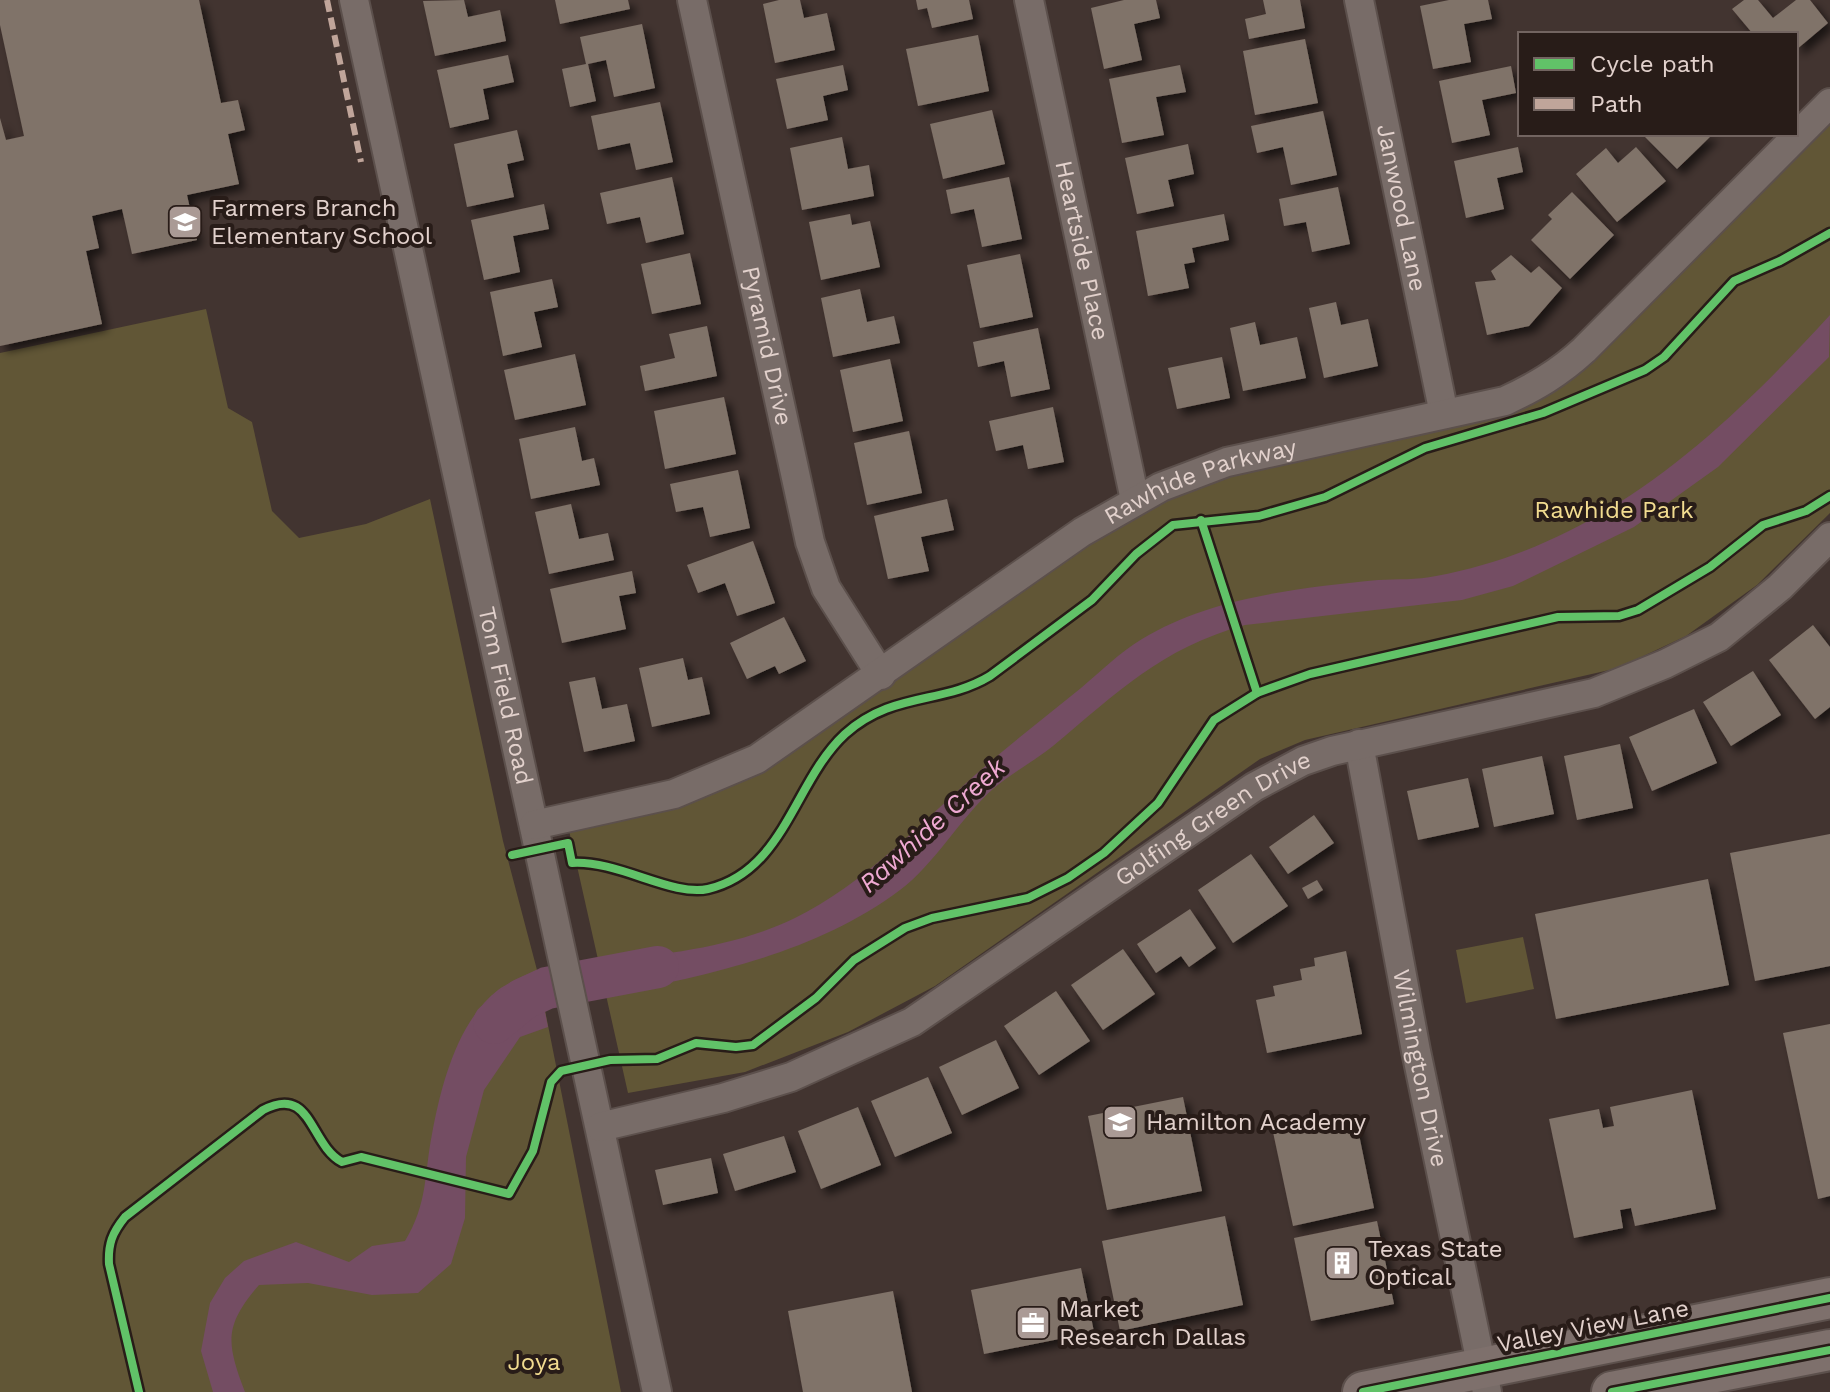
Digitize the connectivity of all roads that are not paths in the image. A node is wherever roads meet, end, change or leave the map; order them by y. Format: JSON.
{"nodes":[{"id":1,"x":354,"y":0,"type":"edge"},
{"id":2,"x":692,"y":0,"type":"edge"},
{"id":3,"x":1029,"y":0,"type":"edge"},
{"id":4,"x":1359,"y":0,"type":"edge"},
{"id":5,"x":1830,"y":103,"type":"edge"},
{"id":6,"x":1798,"y":135,"type":"edge"},
{"id":7,"x":1797,"y":136,"type":"edge"},
{"id":8,"x":1444,"y":414,"type":"junction"},
{"id":9,"x":1135,"y":500,"type":"junction"},
{"id":10,"x":1830,"y":537,"type":"edge"},
{"id":11,"x":881,"y":675,"type":"junction"},
{"id":12,"x":1359,"y":744,"type":"junction"},
{"id":13,"x":534,"y":825,"type":"junction"},
{"id":14,"x":600,"y":1127,"type":"junction"},
{"id":15,"x":1830,"y":1298,"type":"edge"},
{"id":16,"x":1830,"y":1350,"type":"edge"},
{"id":17,"x":1484,"y":1380,"type":"edge"},
{"id":18,"x":657,"y":1392,"type":"edge"},
{"id":19,"x":1363,"y":1392,"type":"edge"},
{"id":20,"x":1612,"y":1392,"type":"edge"}],
"edges":[{"from":1,"to":13,"type":"street","name":"Tom Field Road"},
{"from":2,"to":11,"type":"street","name":"Pyramid Drive"},
{"from":3,"to":9,"type":"street","name":"Heartside Place"},
{"from":4,"to":8,"type":"street","name":"Janwood Lane"},
{"from":5,"to":6,"type":"street","name":"Rawhide Parkway"},
{"from":7,"to":8,"type":"street","name":"Rawhide Parkway"},
{"from":8,"to":9,"type":"street","name":"Rawhide Parkway"},
{"from":9,"to":11,"type":"street","name":"Rawhide Parkway"},
{"from":10,"to":12,"type":"street","name":"Golfing Green Drive"},
{"from":11,"to":13,"type":"street","name":"Rawhide Parkway"},
{"from":12,"to":14,"type":"street","name":"Golfing Green Drive"},
{"from":12,"to":17,"type":"street","name":"Wilmington Drive"},
{"from":13,"to":14,"type":"street","name":"Tom Field Road"},
{"from":14,"to":18,"type":"street","name":"Tom Field Road"},
{"from":15,"to":17,"type":"main road","name":"Valley View Lane"},
{"from":16,"to":20,"type":"main road"},
{"from":17,"to":19,"type":"main road","name":"Valley View Lane"}]}
